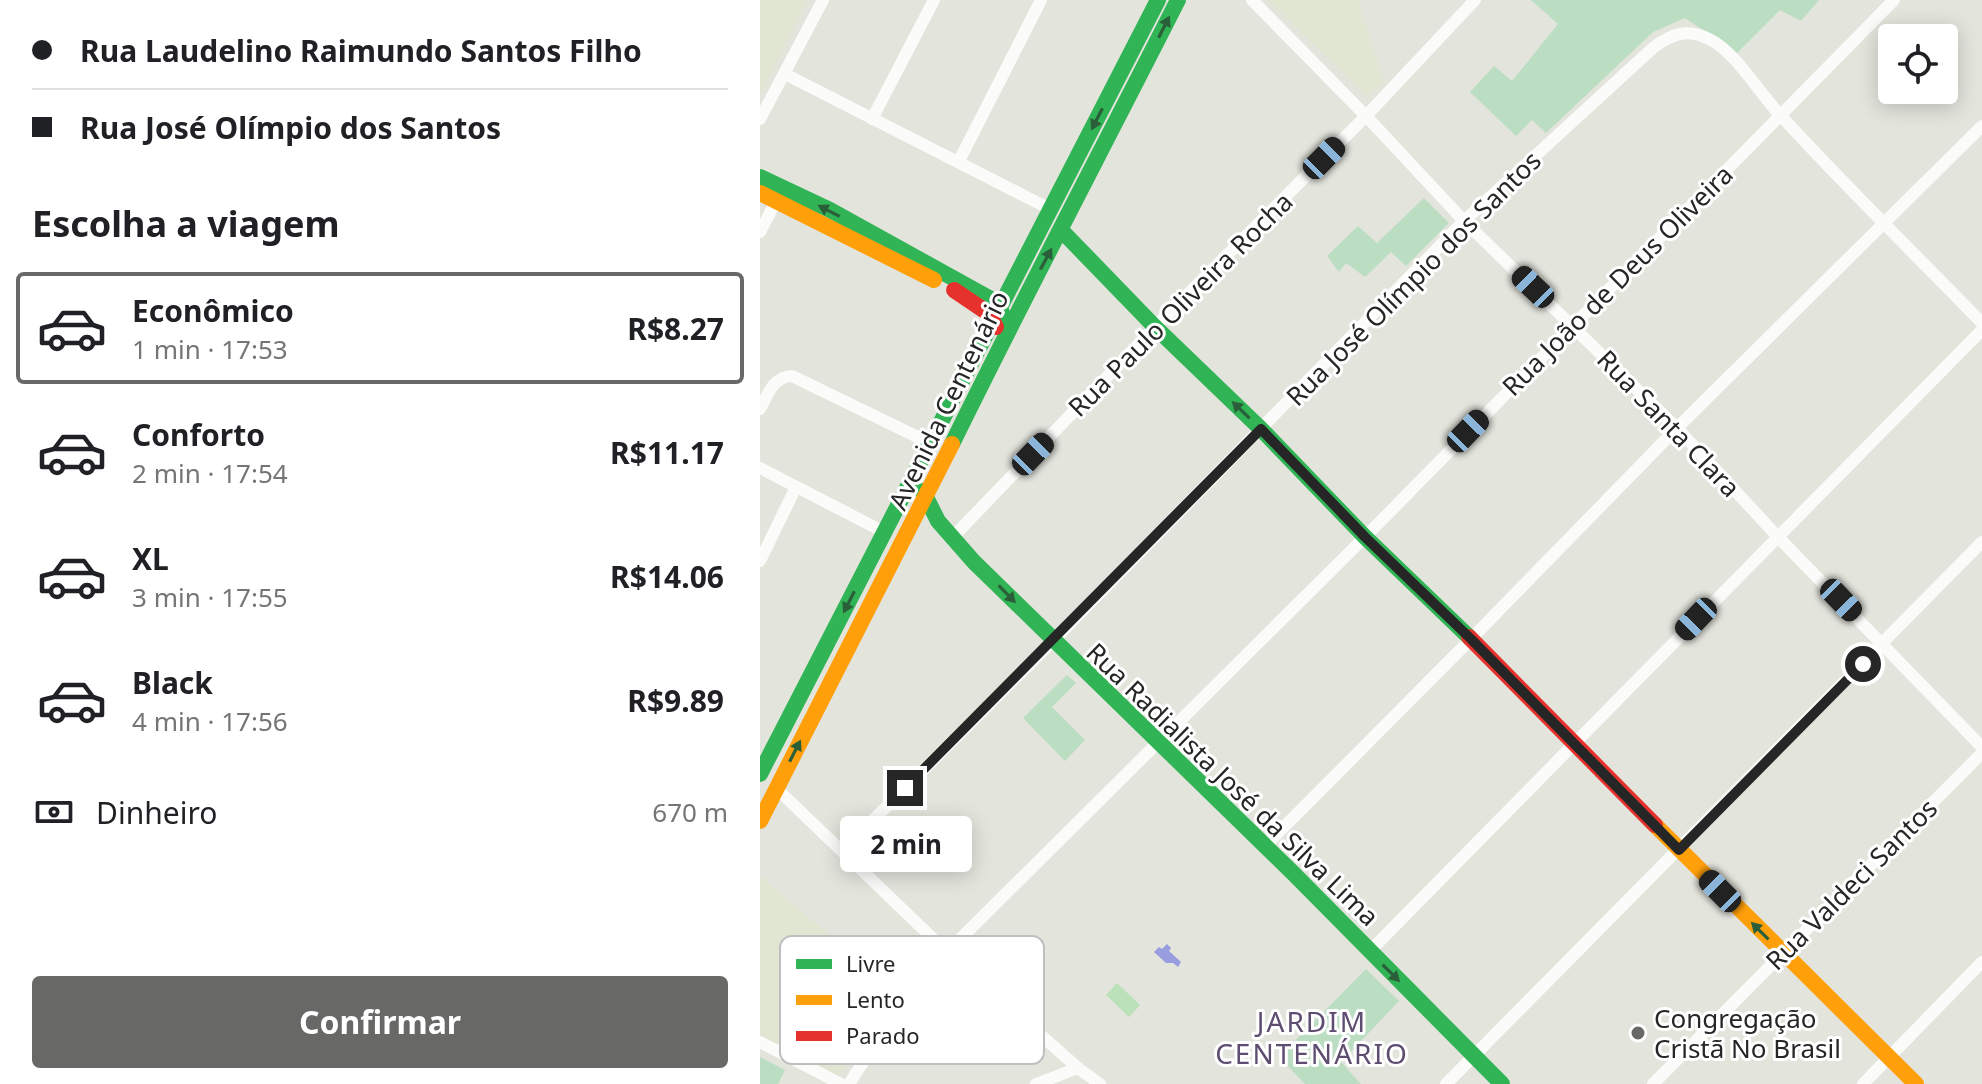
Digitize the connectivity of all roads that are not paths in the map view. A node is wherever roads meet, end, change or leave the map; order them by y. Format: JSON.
{"nodes":[{"id":1,"x":823,"y":0,"type":"edge"},
{"id":2,"x":934,"y":0,"type":"edge"},
{"id":3,"x":1041,"y":0,"type":"edge"},
{"id":4,"x":1158,"y":0,"type":"edge"},
{"id":5,"x":1178,"y":0,"type":"edge"},
{"id":6,"x":1252,"y":0,"type":"edge"},
{"id":7,"x":1475,"y":0,"type":"edge"},
{"id":8,"x":1894,"y":0,"type":"edge"},
{"id":9,"x":785,"y":74,"type":"junction"},
{"id":10,"x":1780,"y":115,"type":"junction"},
{"id":11,"x":1366,"y":116,"type":"junction"},
{"id":12,"x":760,"y":119,"type":"edge"},
{"id":13,"x":872,"y":119,"type":"junction"},
{"id":14,"x":1982,"y":126,"type":"edge"},
{"id":15,"x":959,"y":161,"type":"junction"},
{"id":16,"x":760,"y":177,"type":"edge"},
{"id":17,"x":760,"y":193,"type":"edge"},
{"id":18,"x":776,"y":201,"type":"junction"},
{"id":19,"x":1050,"y":209,"type":"junction"},
{"id":20,"x":1464,"y":221,"type":"junction"},
{"id":21,"x":1884,"y":222,"type":"junction"},
{"id":22,"x":1061,"y":230,"type":"junction"},
{"id":23,"x":760,"y":232,"type":"edge"},
{"id":24,"x":1982,"y":323,"type":"edge"},
{"id":25,"x":1001,"y":325,"type":"junction"},
{"id":26,"x":1572,"y":325,"type":"junction"},
{"id":27,"x":1155,"y":327,"type":"junction"},
{"id":28,"x":1982,"y":330,"type":"edge"},
{"id":29,"x":760,"y":409,"type":"edge"},
{"id":30,"x":1677,"y":428,"type":"junction"},
{"id":31,"x":1261,"y":429,"type":"junction"},
{"id":32,"x":930,"y":443,"type":"junction"},
{"id":33,"x":760,"y":468,"type":"edge"},
{"id":34,"x":917,"y":471,"type":"junction"},
{"id":35,"x":796,"y":487,"type":"junction"},
{"id":36,"x":925,"y":499,"type":"junction"},
{"id":37,"x":884,"y":532,"type":"junction"},
{"id":38,"x":1777,"y":536,"type":"junction"},
{"id":39,"x":1365,"y":537,"type":"junction"},
{"id":40,"x":952,"y":538,"type":"junction"},
{"id":41,"x":1982,"y":542,"type":"edge"},
{"id":42,"x":760,"y":561,"type":"edge"},
{"id":43,"x":1471,"y":639,"type":"junction"},
{"id":44,"x":1053,"y":641,"type":"junction"},
{"id":45,"x":1883,"y":643,"type":"junction"},
{"id":46,"x":1158,"y":743,"type":"junction"},
{"id":47,"x":1574,"y":744,"type":"junction"},
{"id":48,"x":1982,"y":750,"type":"edge"},
{"id":49,"x":760,"y":774,"type":"edge"},
{"id":50,"x":776,"y":788,"type":"junction"},
{"id":51,"x":760,"y":821,"type":"edge"},
{"id":52,"x":1265,"y":846,"type":"junction"},
{"id":53,"x":1679,"y":850,"type":"junction"},
{"id":54,"x":842,"y":851,"type":"junction"},
{"id":55,"x":930,"y":936,"type":"edge"},
{"id":56,"x":963,"y":936,"type":"edge"},
{"id":57,"x":1369,"y":952,"type":"junction"},
{"id":58,"x":1783,"y":953,"type":"junction"},
{"id":59,"x":1982,"y":962,"type":"edge"},
{"id":60,"x":1044,"y":1038,"type":"edge"},
{"id":61,"x":760,"y":1042,"type":"edge"},
{"id":62,"x":780,"y":1052,"type":"edge"},
{"id":63,"x":1474,"y":1056,"type":"junction"},
{"id":64,"x":1889,"y":1059,"type":"junction"},
{"id":65,"x":802,"y":1064,"type":"edge"},
{"id":66,"x":862,"y":1064,"type":"edge"},
{"id":67,"x":1078,"y":1068,"type":"junction"},
{"id":68,"x":841,"y":1084,"type":"edge"},
{"id":69,"x":849,"y":1084,"type":"edge"},
{"id":70,"x":1036,"y":1084,"type":"edge"},
{"id":71,"x":1100,"y":1084,"type":"edge"},
{"id":72,"x":1446,"y":1084,"type":"edge"},
{"id":73,"x":1502,"y":1084,"type":"edge"},
{"id":74,"x":1653,"y":1084,"type":"edge"},
{"id":75,"x":1863,"y":1084,"type":"edge"},
{"id":76,"x":1916,"y":1084,"type":"edge"}],
"edges":[{"from":1,"to":9,"type":"street"},
{"from":2,"to":13,"type":"street"},
{"from":3,"to":15,"type":"street"},
{"from":4,"to":19,"type":"street","name":"Avenida Centenário","one_way":true},
{"from":22,"to":5,"type":"street","name":"Avenida Centenário","one_way":true},
{"from":6,"to":11,"type":"street","name":"Rua Santa Clara"},
{"from":7,"to":11,"type":"street","name":"Rua Paulo Oliveira Rocha"},
{"from":8,"to":10,"type":"street","name":"Rua João de Deus Oliveira"},
{"from":9,"to":12,"type":"street"},
{"from":9,"to":13,"type":"street"},
{"from":10,"to":20,"type":"street","name":"Rua José Olímpio dos Santos"},
{"from":10,"to":21,"type":"street"},
{"from":10,"to":26,"type":"street","name":"Rua João de Deus Oliveira"},
{"from":11,"to":20,"type":"street","name":"Rua Santa Clara"},
{"from":11,"to":27,"type":"street","name":"Rua Paulo Oliveira Rocha"},
{"from":13,"to":15,"type":"street"},
{"from":14,"to":21,"type":"street"},
{"from":15,"to":19,"type":"street"},
{"from":25,"to":16,"type":"street","one_way":true},
{"from":17,"to":18,"type":"street"},
{"from":18,"to":23,"type":"street"},
{"from":18,"to":25,"type":"street"},
{"from":19,"to":25,"type":"street","name":"Avenida Centenário"},
{"from":20,"to":26,"type":"street","name":"Rua Santa Clara"},
{"from":20,"to":31,"type":"street","name":"Rua José Olímpio dos Santos"},
{"from":21,"to":24,"type":"street"},
{"from":21,"to":30,"type":"street"},
{"from":25,"to":22,"type":"street","name":"Avenida Centenário","one_way":true},
{"from":22,"to":27,"type":"street"},
{"from":25,"to":32,"type":"street","name":"Avenida Centenário"},
{"from":25,"to":36,"type":"street","name":"Avenida Centenário"},
{"from":26,"to":30,"type":"street","name":"Rua Santa Clara"},
{"from":26,"to":39,"type":"street","name":"Rua João de Deus Oliveira"},
{"from":31,"to":27,"type":"street","one_way":true},
{"from":27,"to":40,"type":"street","name":"Rua Paulo Oliveira Rocha"},
{"from":28,"to":38,"type":"street"},
{"from":29,"to":32,"type":"street"},
{"from":30,"to":38,"type":"street","name":"Rua Santa Clara"},
{"from":30,"to":43,"type":"street"},
{"from":31,"to":39,"type":"street"},
{"from":31,"to":44,"type":"street","name":"Rua José Olímpio dos Santos"},
{"from":32,"to":34,"type":"street","name":"Avenida Centenário"},
{"from":33,"to":35,"type":"street"},
{"from":34,"to":36,"type":"street","name":"Rua Radialista José da Silva Lima"},
{"from":34,"to":37,"type":"street","name":"Avenida Centenário"},
{"from":35,"to":37,"type":"street"},
{"from":35,"to":42,"type":"street"},
{"from":36,"to":40,"type":"street","name":"Rua Radialista José da Silva Lima"},
{"from":50,"to":36,"type":"street","name":"Avenida Centenário","one_way":true},
{"from":37,"to":49,"type":"street","name":"Avenida Centenário","one_way":true},
{"from":38,"to":45,"type":"street","name":"Rua Santa Clara"},
{"from":38,"to":47,"type":"street"},
{"from":39,"to":43,"type":"street"},
{"from":39,"to":46,"type":"street","name":"Rua João de Deus Oliveira"},
{"from":40,"to":44,"type":"street","name":"Rua Radialista José da Silva Lima","one_way":true},
{"from":41,"to":45,"type":"street"},
{"from":43,"to":47,"type":"street"},
{"from":43,"to":52,"type":"street"},
{"from":44,"to":46,"type":"street","name":"Rua Radialista José da Silva Lima"},
{"from":44,"to":54,"type":"street","name":"Rua José Olímpio dos Santos"},
{"from":45,"to":48,"type":"street","name":"Rua Santa Clara"},
{"from":45,"to":53,"type":"street"},
{"from":46,"to":52,"type":"street","name":"Rua Radialista José da Silva Lima"},
{"from":46,"to":56,"type":"street","name":"Rua João de Deus Oliveira"},
{"from":47,"to":53,"type":"street"},
{"from":47,"to":57,"type":"street"},
{"from":48,"to":58,"type":"street","name":"Rua Valdeci Santos"},
{"from":50,"to":51,"type":"street","name":"Avenida Centenário"},
{"from":50,"to":54,"type":"street"},
{"from":52,"to":57,"type":"street","name":"Rua Radialista José da Silva Lima"},
{"from":58,"to":53,"type":"street","one_way":true},
{"from":53,"to":63,"type":"street"},
{"from":54,"to":55,"type":"street"},
{"from":57,"to":63,"type":"street","name":"Rua Radialista José da Silva Lima","one_way":true},
{"from":58,"to":64,"type":"street"},
{"from":58,"to":74,"type":"street","name":"Rua Valdeci Santos"},
{"from":59,"to":64,"type":"street"},
{"from":60,"to":67,"type":"street"},
{"from":61,"to":62,"type":"street"},
{"from":63,"to":72,"type":"street"},
{"from":63,"to":73,"type":"street","name":"Rua Radialista José da Silva Lima"},
{"from":64,"to":75,"type":"street"},
{"from":64,"to":76,"type":"street"},
{"from":65,"to":68,"type":"street"},
{"from":66,"to":69,"type":"street","name":"Rua João de Deus Oliveira"},
{"from":67,"to":70,"type":"street"},
{"from":67,"to":71,"type":"street"}]}
